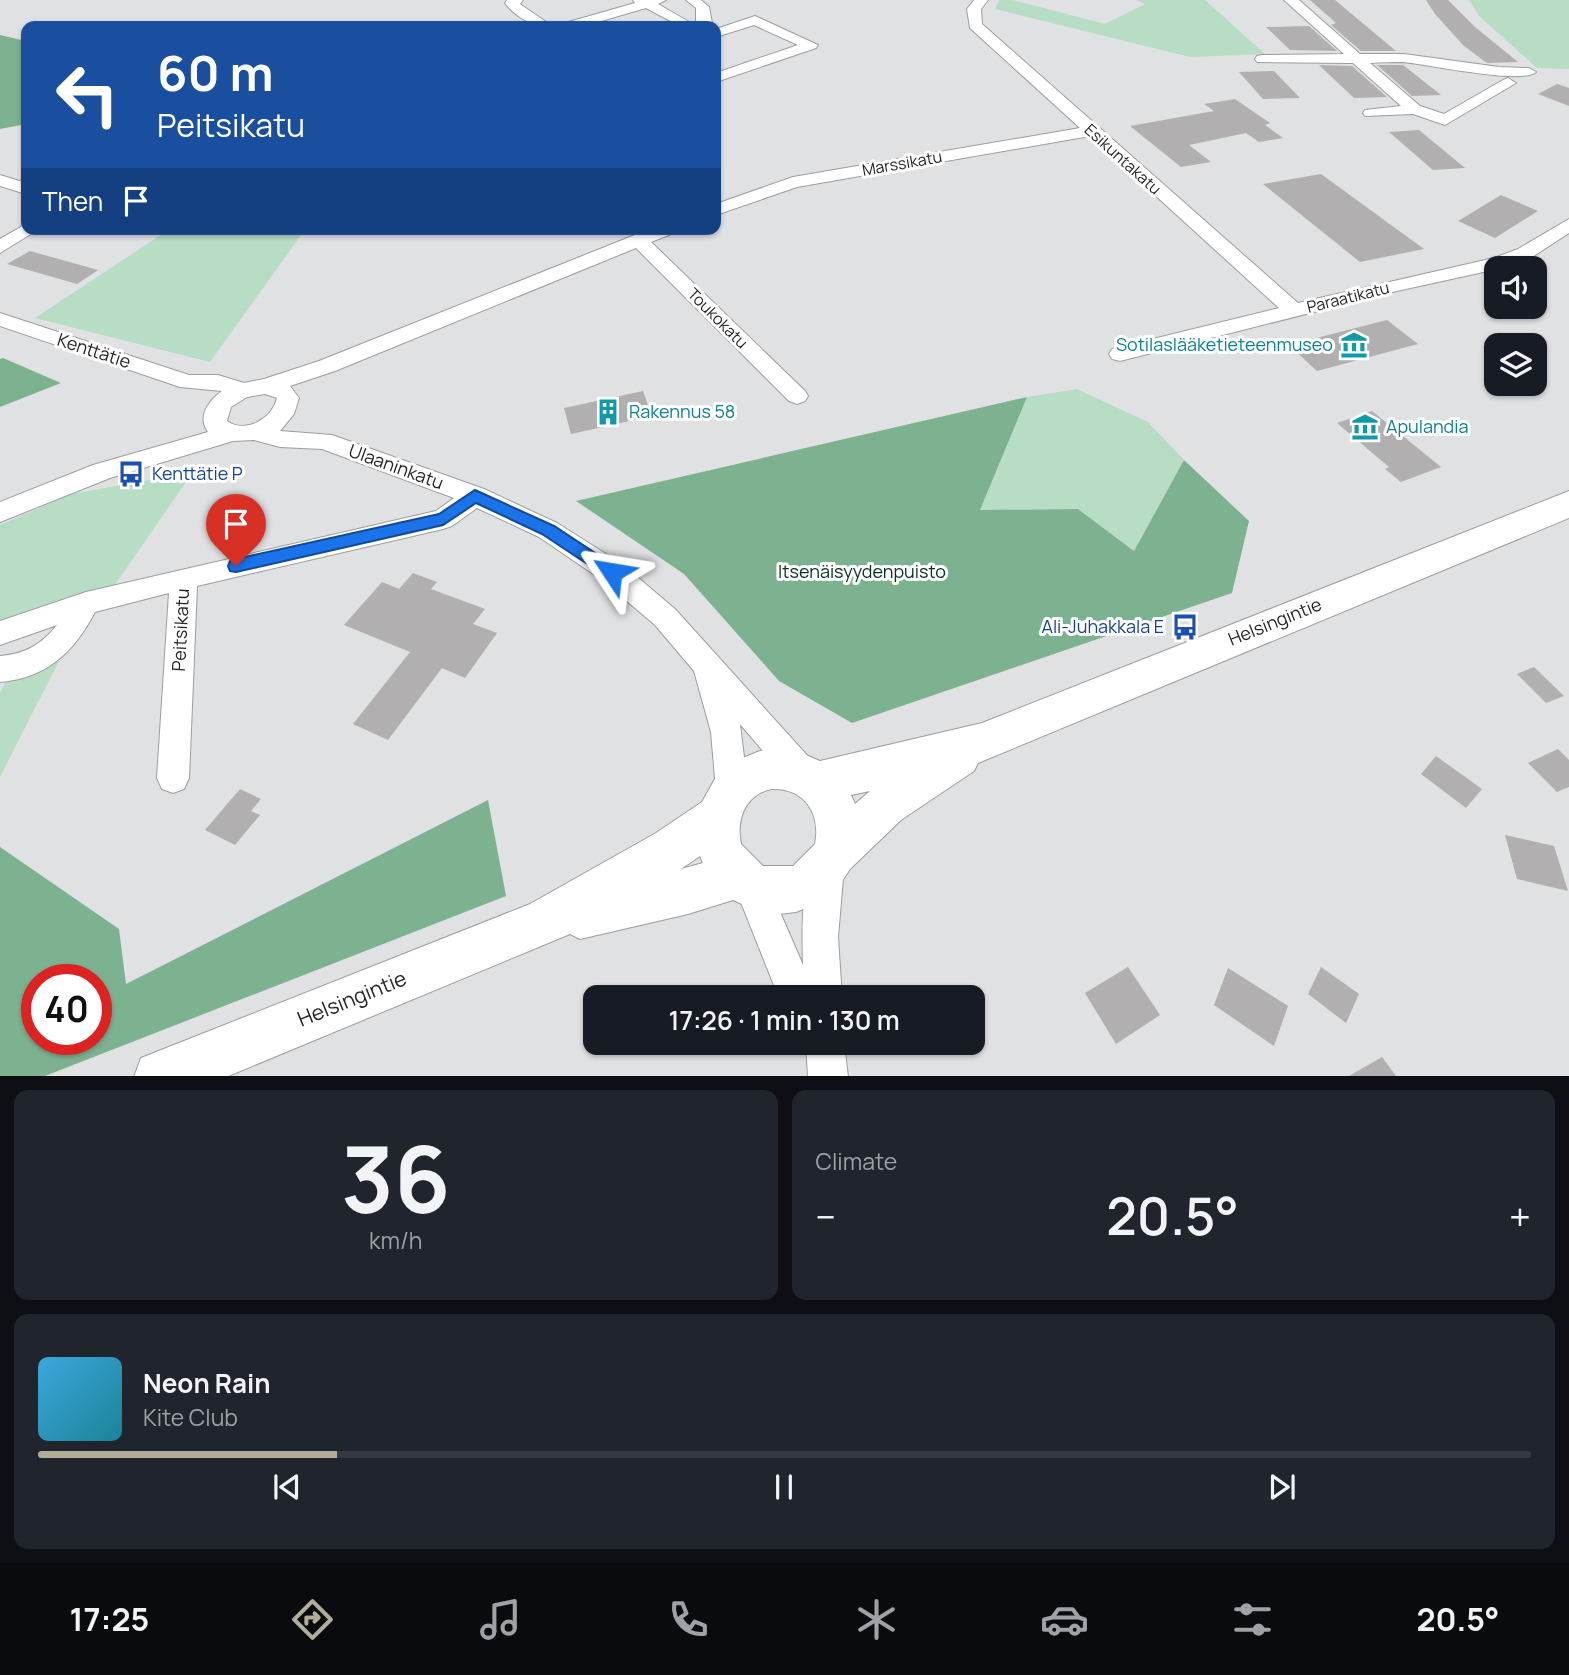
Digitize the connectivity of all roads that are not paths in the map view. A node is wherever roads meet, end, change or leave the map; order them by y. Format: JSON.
{"nodes":[{"id":1,"x":516,"y":0,"type":"edge"},
{"id":2,"x":693,"y":0,"type":"edge"},
{"id":3,"x":981,"y":0,"type":"edge"},
{"id":4,"x":1291,"y":0,"type":"edge"},
{"id":5,"x":649,"y":1,"type":"edge"},
{"id":6,"x":537,"y":21,"type":"edge"},
{"id":7,"x":586,"y":21,"type":"edge"},
{"id":8,"x":683,"y":21,"type":"edge"},
{"id":9,"x":705,"y":21,"type":"edge"},
{"id":10,"x":721,"y":31,"type":"edge"},
{"id":11,"x":726,"y":46,"type":"edge"},
{"id":12,"x":1353,"y":56,"type":"junction"},
{"id":13,"x":1262,"y":59,"type":"dead end"},
{"id":14,"x":763,"y":66,"type":"junction"},
{"id":15,"x":1529,"y":72,"type":"dead end"},
{"id":16,"x":721,"y":77,"type":"edge"},
{"id":17,"x":1508,"y":83,"type":"dead end"},
{"id":18,"x":1414,"y":109,"type":"junction"},
{"id":19,"x":1371,"y":113,"type":"dead end"},
{"id":20,"x":1092,"y":131,"type":"junction"},
{"id":21,"x":0,"y":180,"type":"edge"},
{"id":22,"x":21,"y":186,"type":"edge"},
{"id":23,"x":721,"y":207,"type":"edge"},
{"id":24,"x":1569,"y":225,"type":"edge"},
{"id":25,"x":21,"y":234,"type":"edge"},
{"id":26,"x":653,"y":235,"type":"edge"},
{"id":27,"x":639,"y":241,"type":"junction"},
{"id":28,"x":0,"y":247,"type":"edge"},
{"id":29,"x":1293,"y":310,"type":"junction"},
{"id":30,"x":0,"y":320,"type":"edge"},
{"id":31,"x":1120,"y":354,"type":"dead end"},
{"id":32,"x":327,"y":366,"type":"junction"},
{"id":33,"x":188,"y":382,"type":"junction"},
{"id":34,"x":266,"y":386,"type":"junction"},
{"id":35,"x":242,"y":390,"type":"junction"},
{"id":36,"x":797,"y":396,"type":"dead end"},
{"id":37,"x":286,"y":405,"type":"junction"},
{"id":38,"x":228,"y":424,"type":"junction"},
{"id":39,"x":324,"y":441,"type":"junction"},
{"id":40,"x":102,"y":471,"type":"junction"},
{"id":41,"x":475,"y":496,"type":"junction"},
{"id":42,"x":1569,"y":504,"type":"edge"},
{"id":43,"x":0,"y":512,"type":"edge"},
{"id":44,"x":184,"y":578,"type":"junction"},
{"id":45,"x":86,"y":603,"type":"junction"},
{"id":46,"x":0,"y":633,"type":"edge"},
{"id":47,"x":704,"y":662,"type":"junction"},
{"id":48,"x":0,"y":669,"type":"edge"},
{"id":49,"x":983,"y":742,"type":"junction"},
{"id":50,"x":173,"y":778,"type":"dead end"},
{"id":51,"x":809,"y":778,"type":"junction"},
{"id":52,"x":725,"y":803,"type":"junction"},
{"id":53,"x":831,"y":860,"type":"junction"},
{"id":54,"x":744,"y":881,"type":"junction"},
{"id":55,"x":545,"y":922,"type":"junction"},
{"id":56,"x":792,"y":985,"type":"edge"},
{"id":57,"x":822,"y":985,"type":"edge"},
{"id":58,"x":160,"y":1076,"type":"edge"}],
"edges":[{"from":1,"to":6,"type":"street"},
{"from":2,"to":9,"type":"street"},
{"from":3,"to":20,"type":"street","name":"Esikuntakatu"},
{"from":4,"to":12,"type":"street"},
{"from":5,"to":7,"type":"street"},
{"from":5,"to":8,"type":"street"},
{"from":10,"to":14,"type":"street"},
{"from":11,"to":14,"type":"street"},
{"from":12,"to":13,"type":"street"},
{"from":12,"to":15,"type":"street"},
{"from":12,"to":18,"type":"street"},
{"from":14,"to":16,"type":"street"},
{"from":17,"to":18,"type":"street"},
{"from":18,"to":19,"type":"street"},
{"from":20,"to":23,"type":"street","name":"Marssikatu"},
{"from":20,"to":29,"type":"street","name":"Esikuntakatu"},
{"from":21,"to":22,"type":"street"},
{"from":24,"to":29,"type":"street","name":"Paraatikatu"},
{"from":25,"to":28,"type":"street"},
{"from":26,"to":27,"type":"street"},
{"from":27,"to":32,"type":"street"},
{"from":27,"to":36,"type":"street","name":"Toukokatu"},
{"from":29,"to":31,"type":"street","name":"Paraatikatu"},
{"from":30,"to":33,"type":"street","name":"Kenttätie"},
{"from":32,"to":34,"type":"street"},
{"from":32,"to":37,"type":"street"},
{"from":33,"to":35,"type":"street","name":"Kenttätie"},
{"from":33,"to":38,"type":"street"},
{"from":34,"to":35,"type":"street"},
{"from":34,"to":37,"type":"street"},
{"from":35,"to":38,"type":"street"},
{"from":37,"to":38,"type":"street"},
{"from":37,"to":39,"type":"street"},
{"from":38,"to":39,"type":"street"},
{"from":38,"to":40,"type":"street"},
{"from":38,"to":40,"type":"street"},
{"from":39,"to":41,"type":"street","name":"Ulaaninkatu"},
{"from":40,"to":43,"type":"street"},
{"from":41,"to":44,"type":"street","name":"Peitsikatu"},
{"from":41,"to":47,"type":"street","name":"Ulaaninkatu"},
{"from":42,"to":49,"type":"main road","name":"Helsingintie"},
{"from":44,"to":45,"type":"street"},
{"from":44,"to":50,"type":"street","name":"Peitsikatu"},
{"from":45,"to":46,"type":"street"},
{"from":45,"to":48,"type":"street"},
{"from":47,"to":51,"type":"street","name":"Ulaaninkatu"},
{"from":47,"to":52,"type":"street","name":"Ulaaninkatu"},
{"from":49,"to":51,"type":"main road","name":"Helsingintie"},
{"from":49,"to":53,"type":"main road","name":"Helsingintie"},
{"from":51,"to":52,"type":"main road"},
{"from":51,"to":53,"type":"main road"},
{"from":52,"to":54,"type":"main road"},
{"from":52,"to":55,"type":"main road","name":"Helsingintie"},
{"from":53,"to":54,"type":"main road"},
{"from":53,"to":57,"type":"street"},
{"from":54,"to":55,"type":"main road","name":"Helsingintie"},
{"from":54,"to":56,"type":"street"},
{"from":55,"to":58,"type":"main road","name":"Helsingintie"}]}
